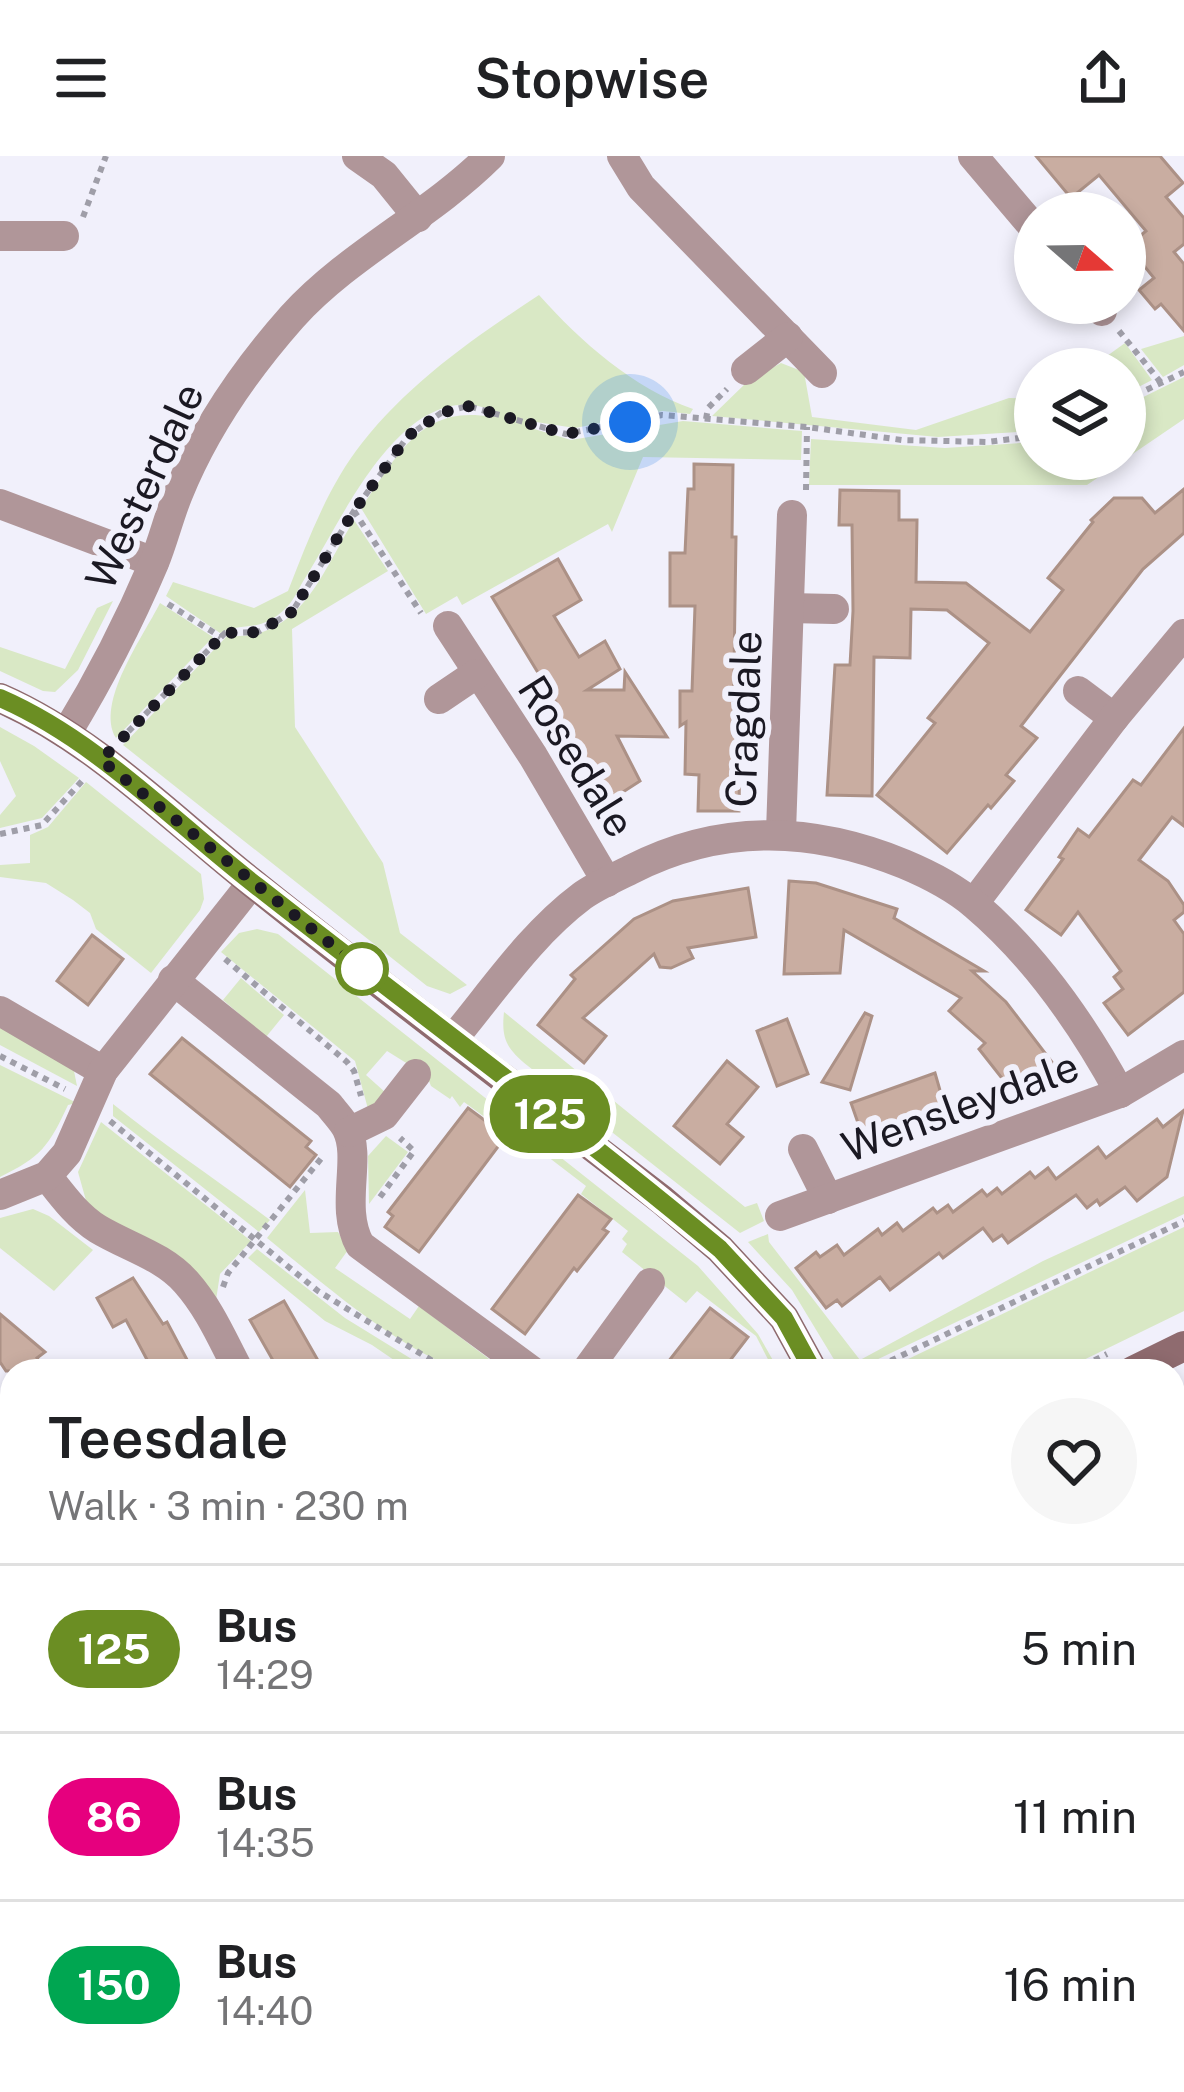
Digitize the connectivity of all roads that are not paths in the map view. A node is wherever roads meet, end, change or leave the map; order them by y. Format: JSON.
{"nodes":[{"id":1,"x":357,"y":156,"type":"edge"},
{"id":2,"x":490,"y":156,"type":"edge"},
{"id":3,"x":622,"y":156,"type":"edge"},
{"id":4,"x":973,"y":156,"type":"edge"},
{"id":5,"x":1014,"y":204,"type":"edge"},
{"id":6,"x":418,"y":217,"type":"junction"},
{"id":7,"x":0,"y":236,"type":"edge"},
{"id":8,"x":64,"y":236,"type":"road end"},
{"id":9,"x":788,"y":337,"type":"junction"},
{"id":10,"x":746,"y":370,"type":"dead end"},
{"id":11,"x":822,"y":373,"type":"dead end"},
{"id":12,"x":0,"y":504,"type":"edge"},
{"id":13,"x":792,"y":514,"type":"road end"},
{"id":14,"x":148,"y":575,"type":"junction"},
{"id":15,"x":789,"y":608,"type":"junction"},
{"id":16,"x":835,"y":609,"type":"dead end"},
{"id":17,"x":448,"y":626,"type":"road end"},
{"id":18,"x":1184,"y":634,"type":"edge"},
{"id":19,"x":476,"y":674,"type":"junction"},
{"id":20,"x":1078,"y":691,"type":"dead end"},
{"id":21,"x":0,"y":698,"type":"edge"},
{"id":22,"x":439,"y":699,"type":"dead end"},
{"id":23,"x":1114,"y":718,"type":"junction"},
{"id":24,"x":66,"y":734,"type":"junction"},
{"id":25,"x":781,"y":832,"type":"junction"},
{"id":26,"x":607,"y":882,"type":"junction"},
{"id":27,"x":252,"y":883,"type":"junction"},
{"id":28,"x":974,"y":903,"type":"junction"},
{"id":29,"x":173,"y":980,"type":"junction"},
{"id":30,"x":0,"y":1011,"type":"edge"},
{"id":31,"x":453,"y":1039,"type":"junction"},
{"id":32,"x":1184,"y":1055,"type":"edge"},
{"id":33,"x":103,"y":1072,"type":"junction"},
{"id":34,"x":416,"y":1074,"type":"dead end"},
{"id":35,"x":1120,"y":1093,"type":"junction"},
{"id":36,"x":367,"y":1123,"type":"junction"},
{"id":37,"x":803,"y":1149,"type":"dead end"},
{"id":38,"x":46,"y":1176,"type":"junction"},
{"id":39,"x":0,"y":1195,"type":"edge"},
{"id":40,"x":828,"y":1199,"type":"junction"},
{"id":41,"x":781,"y":1216,"type":"dead end"},
{"id":42,"x":650,"y":1283,"type":"dead end"},
{"id":43,"x":233,"y":1359,"type":"edge"},
{"id":44,"x":516,"y":1359,"type":"edge"},
{"id":45,"x":595,"y":1359,"type":"edge"},
{"id":46,"x":806,"y":1359,"type":"edge"}],
"edges":[{"from":1,"to":6,"type":"street"},
{"from":2,"to":6,"type":"street","name":"Westerdale"},
{"from":3,"to":9,"type":"street"},
{"from":4,"to":5,"type":"street"},
{"from":6,"to":14,"type":"street","name":"Westerdale"},
{"from":7,"to":8,"type":"street"},
{"from":9,"to":10,"type":"street"},
{"from":9,"to":11,"type":"street"},
{"from":12,"to":14,"type":"street"},
{"from":13,"to":15,"type":"street","name":"Cragdale"},
{"from":14,"to":24,"type":"street","name":"Westerdale"},
{"from":15,"to":16,"type":"street","name":"Cragdale"},
{"from":15,"to":25,"type":"street","name":"Cragdale"},
{"from":17,"to":19,"type":"street","name":"Rosedale"},
{"from":18,"to":23,"type":"street"},
{"from":19,"to":22,"type":"street","name":"Rosedale"},
{"from":19,"to":26,"type":"street","name":"Rosedale"},
{"from":20,"to":23,"type":"street"},
{"from":21,"to":24,"type":"street"},
{"from":23,"to":28,"type":"street"},
{"from":24,"to":27,"type":"street"},
{"from":25,"to":26,"type":"street"},
{"from":25,"to":28,"type":"street"},
{"from":26,"to":31,"type":"street"},
{"from":27,"to":29,"type":"street"},
{"from":27,"to":31,"type":"street"},
{"from":28,"to":35,"type":"street"},
{"from":29,"to":33,"type":"street"},
{"from":29,"to":36,"type":"street"},
{"from":30,"to":33,"type":"street"},
{"from":31,"to":46,"type":"street"},
{"from":32,"to":35,"type":"street","name":"Wensleydale"},
{"from":33,"to":38,"type":"street"},
{"from":34,"to":36,"type":"street"},
{"from":35,"to":40,"type":"street","name":"Wensleydale"},
{"from":36,"to":44,"type":"street"},
{"from":37,"to":40,"type":"street","name":"Wensleydale"},
{"from":38,"to":39,"type":"street"},
{"from":38,"to":43,"type":"street"},
{"from":40,"to":41,"type":"street","name":"Wensleydale"},
{"from":42,"to":45,"type":"street"}]}
